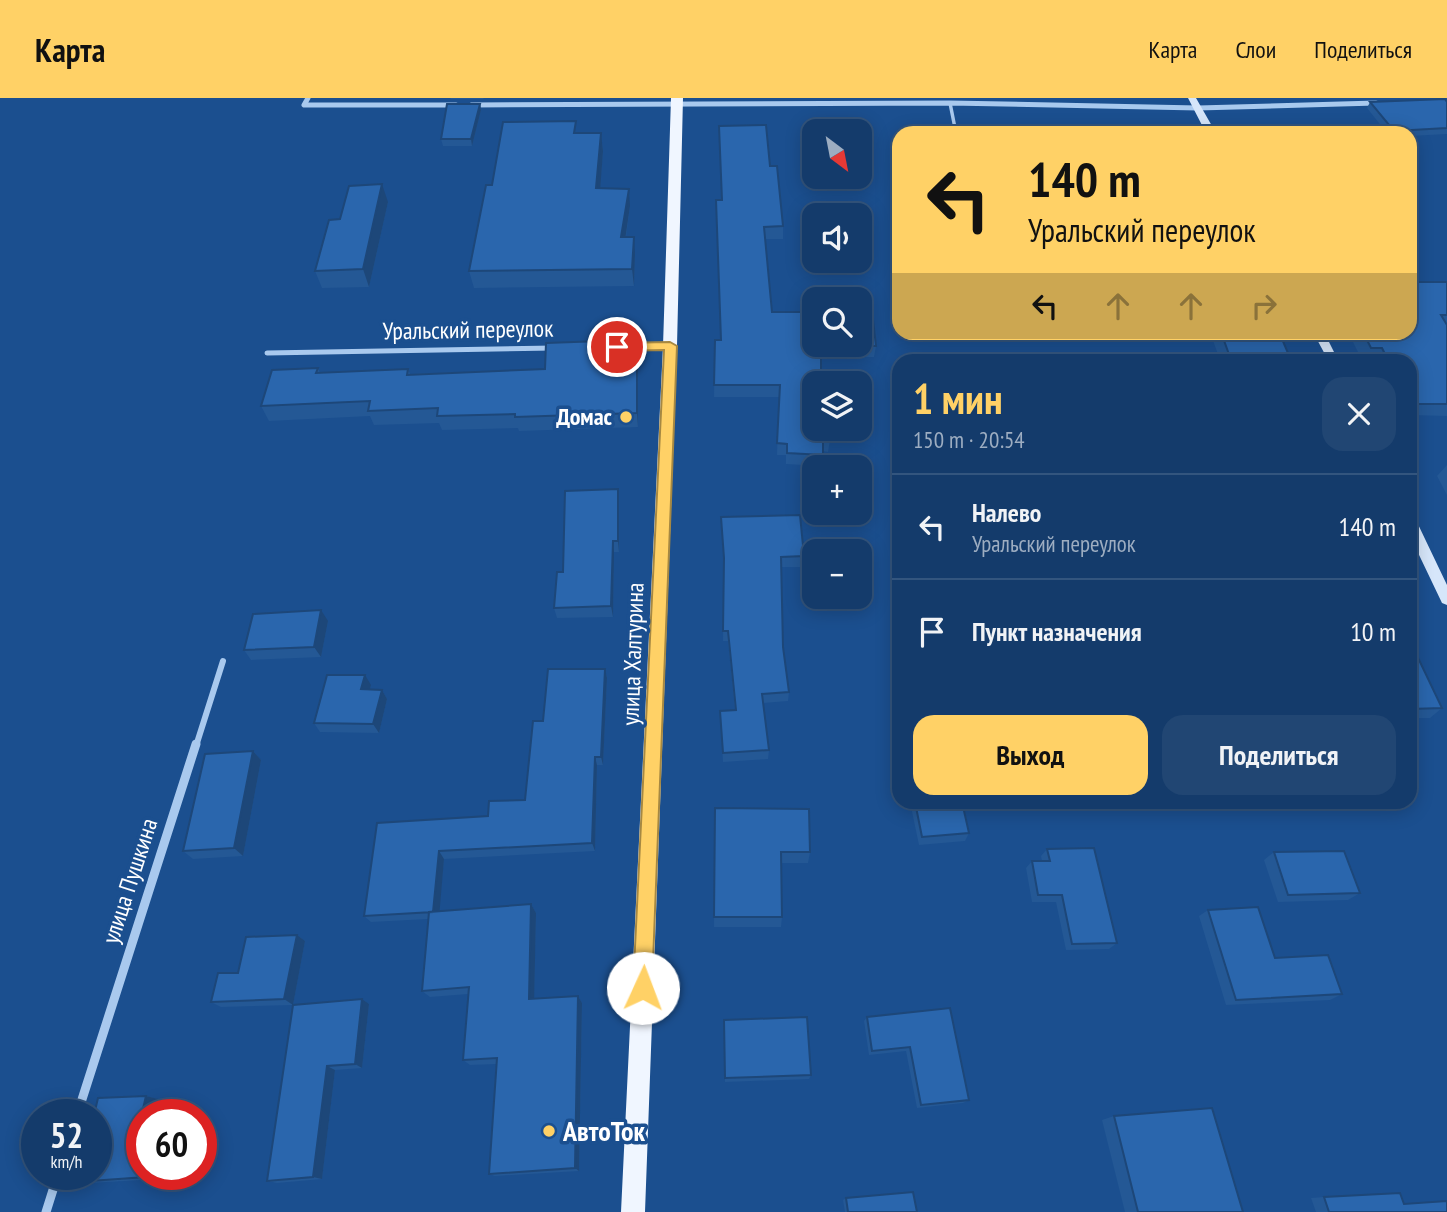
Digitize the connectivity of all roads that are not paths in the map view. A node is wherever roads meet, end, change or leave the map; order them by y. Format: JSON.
{"nodes":[{"id":1,"x":307,"y":98,"type":"edge"},
{"id":2,"x":1192,"y":98,"type":"edge"},
{"id":3,"x":677,"y":102,"type":"edge"},
{"id":4,"x":950,"y":103,"type":"junction"},
{"id":5,"x":1378,"y":103,"type":"edge"},
{"id":6,"x":1198,"y":108,"type":"junction"},
{"id":7,"x":955,"y":126,"type":"edge"},
{"id":8,"x":1207,"y":126,"type":"edge"},
{"id":9,"x":670,"y":346,"type":"junction"},
{"id":10,"x":559,"y":348,"type":"edge"},
{"id":11,"x":587,"y":348,"type":"edge"},
{"id":12,"x":267,"y":354,"type":"dead end"},
{"id":13,"x":1417,"y":536,"type":"edge"},
{"id":14,"x":1447,"y":598,"type":"edge"},
{"id":15,"x":223,"y":661,"type":"dead end"},
{"id":16,"x":82,"y":1099,"type":"edge"},
{"id":17,"x":53,"y":1190,"type":"edge"},
{"id":18,"x":46,"y":1212,"type":"edge"},
{"id":19,"x":633,"y":1212,"type":"edge"}],
"edges":[{"from":1,"to":3,"type":"street"},
{"from":2,"to":6,"type":"street"},
{"from":3,"to":4,"type":"street"},
{"from":3,"to":9,"type":"main road","name":"улица Халтурина"},
{"from":4,"to":6,"type":"street"},
{"from":4,"to":7,"type":"lane"},
{"from":5,"to":6,"type":"street"},
{"from":6,"to":8,"type":"street"},
{"from":9,"to":11,"type":"street","name":"Уральский переулок"},
{"from":9,"to":19,"type":"main road","name":"улица Халтурина"},
{"from":10,"to":12,"type":"street","name":"Уральский переулок"},
{"from":13,"to":14,"type":"street"},
{"from":15,"to":16,"type":"street","name":"улица Пушкина"},
{"from":17,"to":18,"type":"street"}]}
